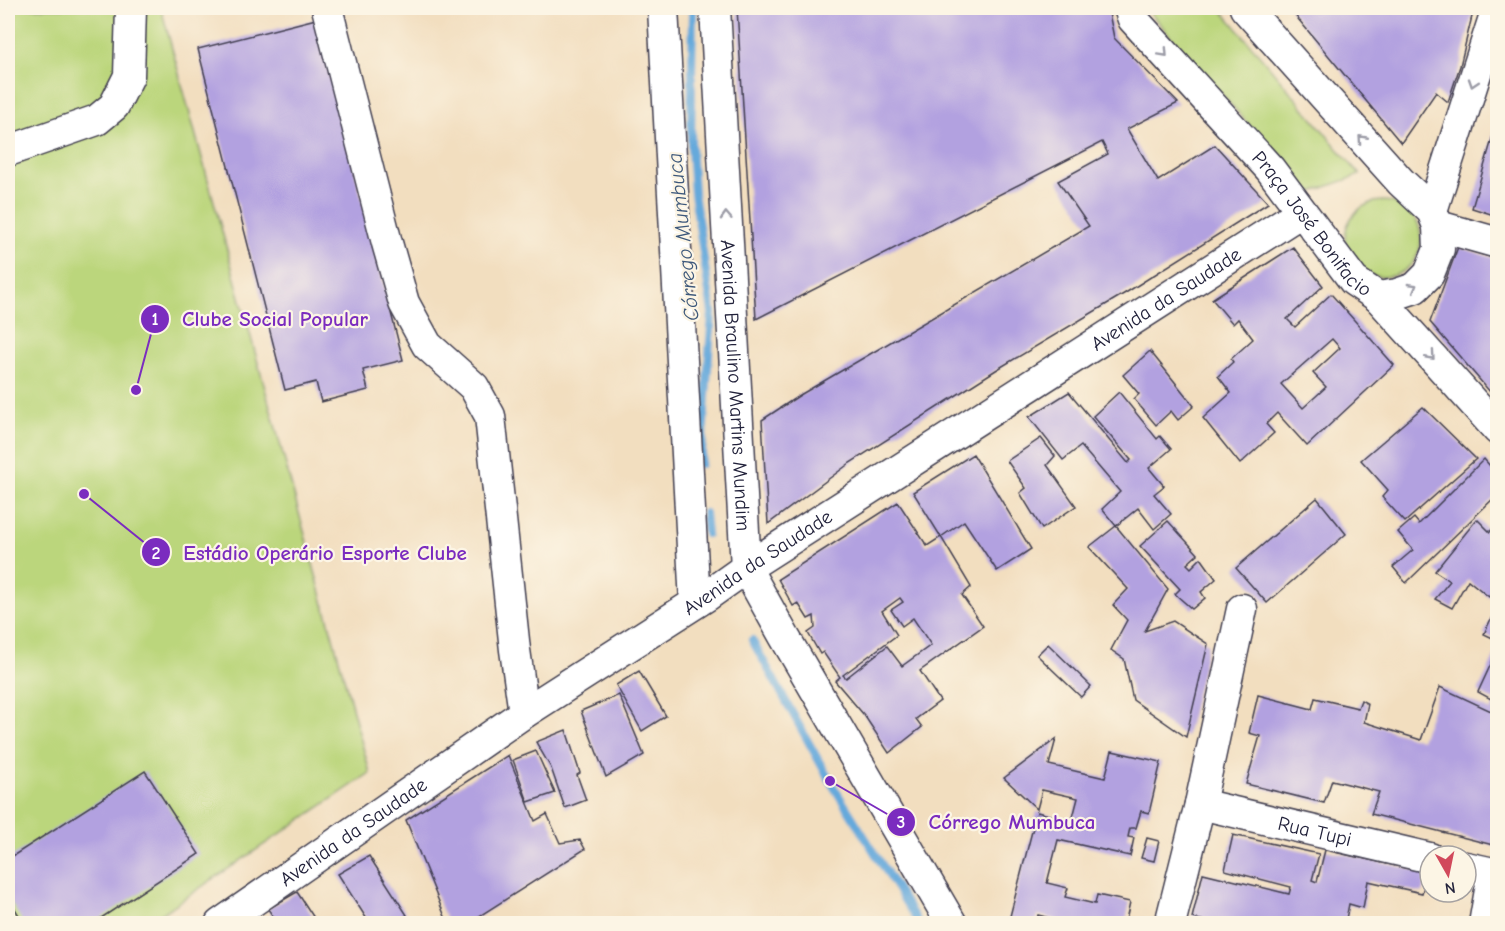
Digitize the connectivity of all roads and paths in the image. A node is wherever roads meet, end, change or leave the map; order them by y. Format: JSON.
{"nodes":[{"id":1,"x":131,"y":8,"type":"edge"},
{"id":2,"x":327,"y":8,"type":"edge"},
{"id":3,"x":663,"y":8,"type":"edge"},
{"id":4,"x":715,"y":8,"type":"edge"},
{"id":5,"x":1129,"y":8,"type":"edge"},
{"id":6,"x":1245,"y":8,"type":"edge"},
{"id":7,"x":1497,"y":8,"type":"edge"},
{"id":8,"x":8,"y":151,"type":"edge"},
{"id":9,"x":1301,"y":212,"type":"junction"},
{"id":10,"x":1435,"y":219,"type":"junction"},
{"id":11,"x":1497,"y":243,"type":"edge"},
{"id":12,"x":1378,"y":297,"type":"junction"},
{"id":13,"x":1497,"y":430,"type":"edge"},
{"id":14,"x":742,"y":570,"type":"junction"},
{"id":15,"x":702,"y":599,"type":"junction"},
{"id":16,"x":1242,"y":609,"type":"dead end"},
{"id":17,"x":524,"y":713,"type":"junction"},
{"id":18,"x":1200,"y":804,"type":"junction"},
{"id":19,"x":1418,"y":855,"type":"edge"},
{"id":20,"x":1486,"y":871,"type":"edge"},
{"id":21,"x":220,"y":924,"type":"edge"},
{"id":22,"x":952,"y":924,"type":"edge"},
{"id":23,"x":1170,"y":924,"type":"edge"},
{"id":24,"x":1484,"y":924,"type":"edge"}],
"edges":[{"from":1,"to":8,"type":"street"},
{"from":2,"to":17,"type":"street"},
{"from":3,"to":15,"type":"street"},
{"from":14,"to":4,"type":"street","name":"Avenida Braulino Martins Mundim","one_way":true},
{"from":5,"to":9,"type":"street","name":"Praça José Bonifacio","one_way":true},
{"from":10,"to":6,"type":"street","one_way":true},
{"from":7,"to":10,"type":"street","name":"Praça José Bonifacio","one_way":true},
{"from":9,"to":12,"type":"street","name":"Praça José Bonifacio"},
{"from":9,"to":14,"type":"street","name":"Avenida da Saudade"},
{"from":10,"to":11,"type":"street"},
{"from":12,"to":10,"type":"street","name":"Praça José Bonifacio","one_way":true},
{"from":12,"to":13,"type":"street","one_way":true},
{"from":14,"to":15,"type":"street","name":"Avenida da Saudade"},
{"from":14,"to":22,"type":"street","name":"Avenida Braulino Martins Mundim"},
{"from":15,"to":17,"type":"street","name":"Avenida da Saudade"},
{"from":16,"to":18,"type":"street"},
{"from":17,"to":21,"type":"street","name":"Avenida da Saudade"},
{"from":18,"to":19,"type":"street","name":"Rua Tupi"},
{"from":18,"to":23,"type":"street"},
{"from":20,"to":24,"type":"street"}]}
